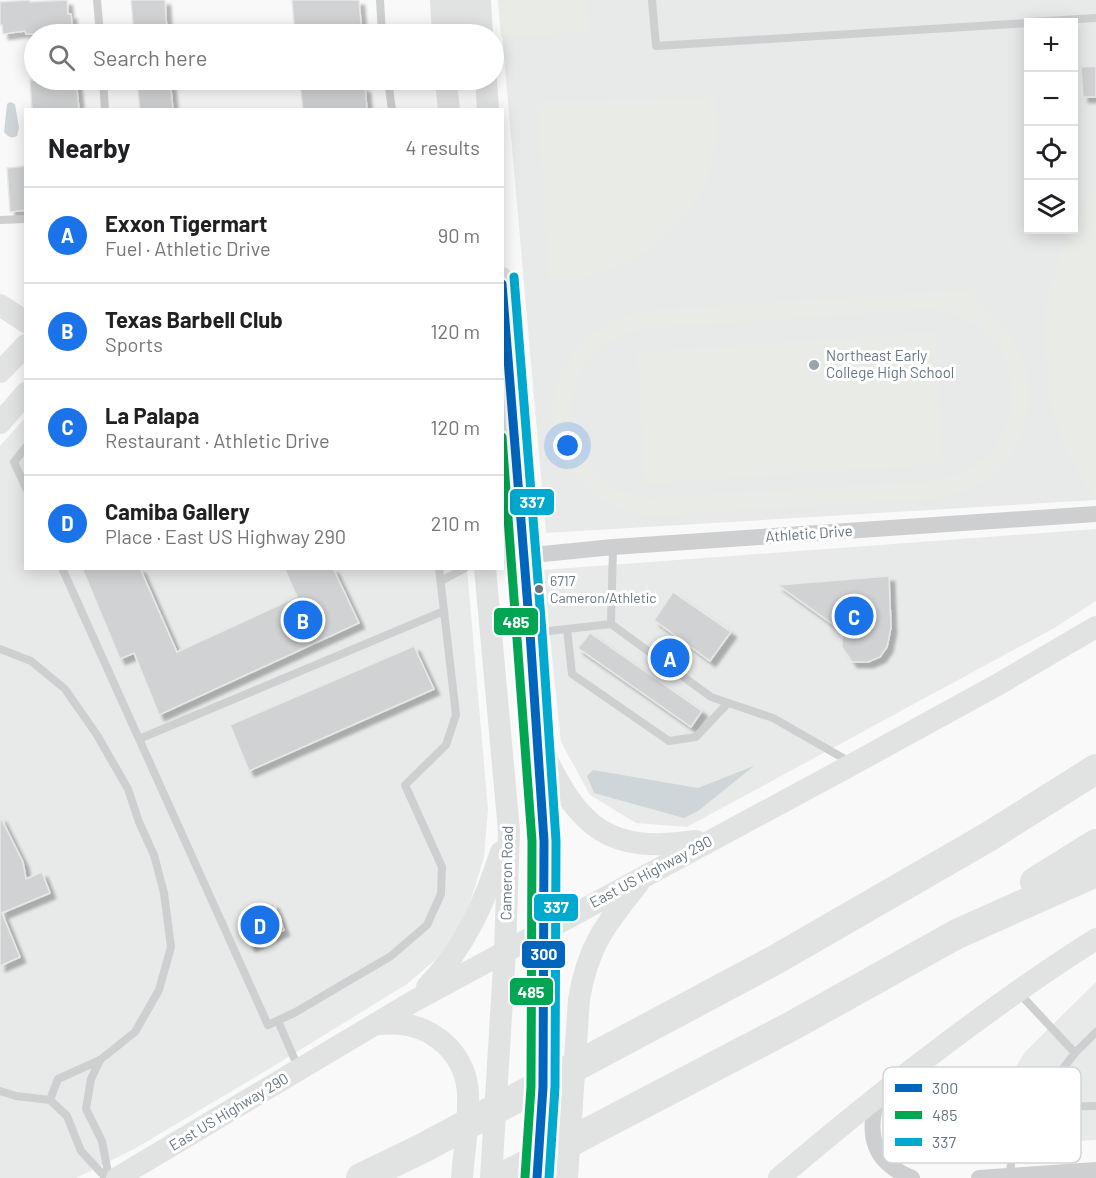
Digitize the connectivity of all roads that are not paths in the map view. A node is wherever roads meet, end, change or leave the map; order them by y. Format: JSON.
{"nodes":[{"id":1,"x":97,"y":0,"type":"edge"},
{"id":2,"x":381,"y":0,"type":"edge"},
{"id":3,"x":441,"y":0,"type":"edge"},
{"id":4,"x":459,"y":0,"type":"edge"},
{"id":5,"x":480,"y":0,"type":"edge"},
{"id":6,"x":652,"y":0,"type":"edge"},
{"id":7,"x":1096,"y":18,"type":"edge"},
{"id":8,"x":1078,"y":19,"type":"edge"},
{"id":9,"x":1024,"y":23,"type":"edge"},
{"id":10,"x":99,"y":24,"type":"edge"},
{"id":11,"x":382,"y":24,"type":"edge"},
{"id":12,"x":442,"y":24,"type":"edge"},
{"id":13,"x":462,"y":24,"type":"edge"},
{"id":14,"x":482,"y":24,"type":"edge"},
{"id":15,"x":104,"y":90,"type":"edge"},
{"id":16,"x":389,"y":90,"type":"edge"},
{"id":17,"x":447,"y":90,"type":"edge"},
{"id":18,"x":487,"y":90,"type":"edge"},
{"id":19,"x":105,"y":108,"type":"edge"},
{"id":20,"x":392,"y":108,"type":"edge"},
{"id":21,"x":448,"y":108,"type":"edge"},
{"id":22,"x":488,"y":108,"type":"edge"},
{"id":23,"x":24,"y":219,"type":"edge"},
{"id":24,"x":0,"y":220,"type":"edge"},
{"id":25,"x":504,"y":304,"type":"edge"},
{"id":26,"x":0,"y":305,"type":"edge"},
{"id":27,"x":24,"y":321,"type":"edge"},
{"id":28,"x":24,"y":347,"type":"edge"},
{"id":29,"x":0,"y":372,"type":"edge"},
{"id":30,"x":24,"y":395,"type":"edge"},
{"id":31,"x":0,"y":423,"type":"edge"},
{"id":32,"x":24,"y":450,"type":"edge"},
{"id":33,"x":24,"y":484,"type":"edge"},
{"id":34,"x":1096,"y":514,"type":"edge"},
{"id":35,"x":613,"y":547,"type":"junction"},
{"id":36,"x":504,"y":549,"type":"edge"},
{"id":37,"x":523,"y":556,"type":"junction"},
{"id":38,"x":63,"y":570,"type":"edge"},
{"id":39,"x":440,"y":570,"type":"edge"},
{"id":40,"x":461,"y":570,"type":"edge"},
{"id":41,"x":484,"y":570,"type":"edge"},
{"id":42,"x":441,"y":581,"type":"junction"},
{"id":43,"x":444,"y":611,"type":"junction"},
{"id":44,"x":611,"y":624,"type":"junction"},
{"id":45,"x":1096,"y":627,"type":"edge"},
{"id":46,"x":567,"y":629,"type":"junction"},
{"id":47,"x":530,"y":633,"type":"junction"},
{"id":48,"x":0,"y":649,"type":"edge"},
{"id":49,"x":727,"y":704,"type":"junction"},
{"id":50,"x":139,"y":740,"type":"junction"},
{"id":51,"x":538,"y":742,"type":"junction"},
{"id":52,"x":853,"y":764,"type":"junction"},
{"id":53,"x":1096,"y":769,"type":"edge"},
{"id":54,"x":509,"y":831,"type":"junction"},
{"id":55,"x":714,"y":839,"type":"junction"},
{"id":56,"x":1096,"y":844,"type":"edge"},
{"id":57,"x":1096,"y":872,"type":"edge"},
{"id":58,"x":645,"y":876,"type":"junction"},
{"id":59,"x":545,"y":929,"type":"junction"},
{"id":60,"x":957,"y":934,"type":"junction"},
{"id":61,"x":1096,"y":939,"type":"edge"},
{"id":62,"x":505,"y":951,"type":"junction"},
{"id":63,"x":1017,"y":990,"type":"junction"},
{"id":64,"x":414,"y":1001,"type":"junction"},
{"id":65,"x":278,"y":1021,"type":"junction"},
{"id":66,"x":375,"y":1024,"type":"junction"},
{"id":67,"x":1096,"y":1032,"type":"edge"},
{"id":68,"x":1075,"y":1053,"type":"junction"},
{"id":69,"x":100,"y":1059,"type":"junction"},
{"id":70,"x":915,"y":1067,"type":"edge"},
{"id":71,"x":1064,"y":1067,"type":"edge"},
{"id":72,"x":300,"y":1070,"type":"junction"},
{"id":73,"x":0,"y":1091,"type":"edge"},
{"id":74,"x":883,"y":1093,"type":"edge"},
{"id":75,"x":879,"y":1096,"type":"junction"},
{"id":76,"x":50,"y":1100,"type":"junction"},
{"id":77,"x":1081,"y":1106,"type":"edge"},
{"id":78,"x":1096,"y":1106,"type":"edge"},
{"id":79,"x":883,"y":1157,"type":"edge"},
{"id":80,"x":888,"y":1163,"type":"edge"},
{"id":81,"x":1011,"y":1163,"type":"edge"},
{"id":82,"x":1096,"y":1170,"type":"edge"},
{"id":83,"x":1009,"y":1176,"type":"junction"},
{"id":84,"x":108,"y":1178,"type":"edge"},
{"id":85,"x":117,"y":1178,"type":"edge"},
{"id":86,"x":361,"y":1178,"type":"edge"},
{"id":87,"x":462,"y":1178,"type":"edge"},
{"id":88,"x":491,"y":1178,"type":"edge"},
{"id":89,"x":501,"y":1178,"type":"edge"},
{"id":90,"x":537,"y":1178,"type":"edge"},
{"id":91,"x":567,"y":1178,"type":"edge"},
{"id":92,"x":779,"y":1178,"type":"edge"},
{"id":93,"x":912,"y":1178,"type":"edge"},
{"id":94,"x":979,"y":1178,"type":"edge"}],
"edges":[{"from":1,"to":10,"type":"lane"},
{"from":2,"to":11,"type":"lane"},
{"from":3,"to":12,"type":"main road"},
{"from":4,"to":13,"type":"main road"},
{"from":5,"to":14,"type":"main road"},
{"from":6,"to":9,"type":"lane"},
{"from":7,"to":8,"type":"lane"},
{"from":15,"to":19,"type":"lane"},
{"from":16,"to":20,"type":"lane"},
{"from":17,"to":21,"type":"main road"},
{"from":18,"to":22,"type":"main road"},
{"from":23,"to":24,"type":"lane"},
{"from":25,"to":37,"type":"main road"},
{"from":26,"to":27,"type":"main road"},
{"from":28,"to":29,"type":"main road"},
{"from":30,"to":31,"type":"main road"},
{"from":32,"to":33,"type":"lane"},
{"from":34,"to":35,"type":"street","name":"Athletic Drive"},
{"from":35,"to":37,"type":"street","name":"Athletic Drive"},
{"from":35,"to":44,"type":"lane"},
{"from":36,"to":37,"type":"main road"},
{"from":37,"to":47,"type":"main road"},
{"from":38,"to":50,"type":"lane"},
{"from":39,"to":42,"type":"lane"},
{"from":40,"to":42,"type":"lane"},
{"from":41,"to":54,"type":"main road","name":"Cameron Road"},
{"from":42,"to":43,"type":"lane"},
{"from":43,"to":50,"type":"lane"},
{"from":43,"to":65,"type":"lane"},
{"from":44,"to":46,"type":"lane"},
{"from":44,"to":49,"type":"lane"},
{"from":45,"to":52,"type":"main road","name":"East US Highway 290"},
{"from":46,"to":47,"type":"lane"},
{"from":46,"to":49,"type":"lane"},
{"from":47,"to":51,"type":"main road"},
{"from":48,"to":69,"type":"lane"},
{"from":49,"to":52,"type":"lane"},
{"from":50,"to":65,"type":"lane"},
{"from":51,"to":55,"type":"main road"},
{"from":51,"to":59,"type":"main road"},
{"from":52,"to":55,"type":"main road","name":"East US Highway 290"},
{"from":53,"to":86,"type":"highway"},
{"from":54,"to":62,"type":"main road","name":"Cameron Road"},
{"from":54,"to":64,"type":"main road"},
{"from":55,"to":58,"type":"main road","name":"East US Highway 290"},
{"from":56,"to":60,"type":"highway"},
{"from":57,"to":60,"type":"highway"},
{"from":58,"to":59,"type":"main road","name":"East US Highway 290"},
{"from":58,"to":91,"type":"main road"},
{"from":59,"to":62,"type":"main road","name":"East US Highway 290"},
{"from":59,"to":90,"type":"main road"},
{"from":60,"to":89,"type":"highway"},
{"from":61,"to":63,"type":"main road"},
{"from":62,"to":64,"type":"main road","name":"East US Highway 290"},
{"from":62,"to":88,"type":"main road","name":"Cameron Road"},
{"from":63,"to":68,"type":"lane"},
{"from":63,"to":70,"type":"main road"},
{"from":64,"to":66,"type":"main road","name":"East US Highway 290"},
{"from":65,"to":72,"type":"lane"},
{"from":66,"to":72,"type":"main road","name":"East US Highway 290"},
{"from":66,"to":87,"type":"main road"},
{"from":67,"to":68,"type":"lane"},
{"from":68,"to":71,"type":"lane"},
{"from":69,"to":76,"type":"lane"},
{"from":69,"to":84,"type":"lane"},
{"from":72,"to":85,"type":"main road","name":"East US Highway 290"},
{"from":73,"to":76,"type":"lane"},
{"from":74,"to":75,"type":"main road"},
{"from":75,"to":79,"type":"street"},
{"from":75,"to":92,"type":"main road"},
{"from":76,"to":84,"type":"lane"},
{"from":77,"to":78,"type":"lane"},
{"from":80,"to":93,"type":"street"},
{"from":81,"to":83,"type":"lane"},
{"from":82,"to":83,"type":"street"},
{"from":83,"to":94,"type":"street"}]}
